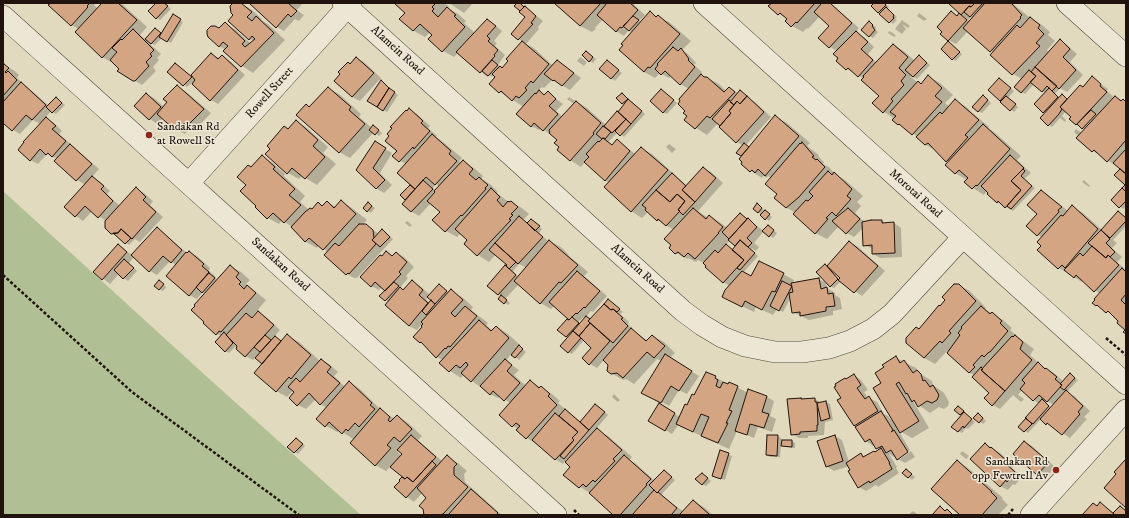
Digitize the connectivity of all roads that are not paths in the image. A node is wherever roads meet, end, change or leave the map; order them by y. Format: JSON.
{"nodes":[{"id":1,"x":704,"y":3,"type":"edge"},
{"id":2,"x":1067,"y":3,"type":"edge"},
{"id":3,"x":347,"y":4,"type":"edge"},
{"id":4,"x":3,"y":16,"type":"edge"},
{"id":5,"x":1126,"y":56,"type":"edge"},
{"id":6,"x":189,"y":183,"type":"junction"},
{"id":7,"x":963,"y":237,"type":"junction"},
{"id":8,"x":1126,"y":384,"type":"edge"},
{"id":9,"x":1126,"y":410,"type":"edge"},
{"id":10,"x":556,"y":515,"type":"edge"},
{"id":11,"x":1031,"y":515,"type":"edge"}],
"edges":[{"from":1,"to":7,"type":"street","name":"Morotai Road"},
{"from":2,"to":5,"type":"street"},
{"from":3,"to":6,"type":"street","name":"Rowell Street"},
{"from":3,"to":7,"type":"street","name":"Alamein Road"},
{"from":4,"to":6,"type":"street","name":"Sandakan Road"},
{"from":6,"to":10,"type":"street","name":"Sandakan Road"},
{"from":7,"to":8,"type":"street","name":"Morotai Road"},
{"from":9,"to":11,"type":"street"}]}
